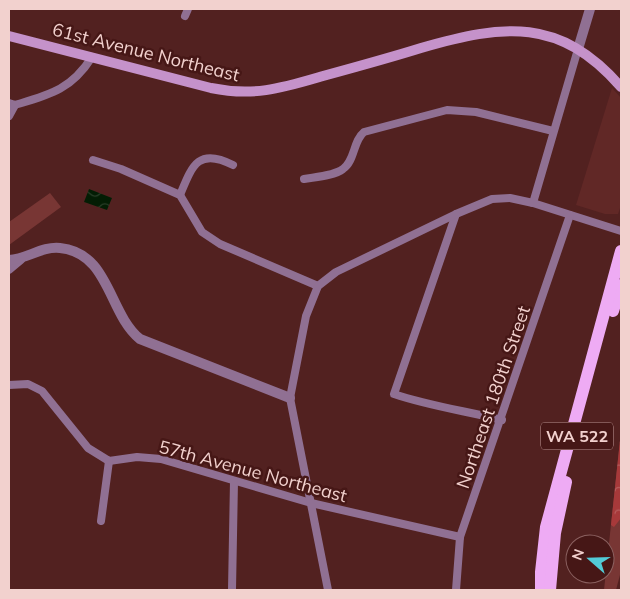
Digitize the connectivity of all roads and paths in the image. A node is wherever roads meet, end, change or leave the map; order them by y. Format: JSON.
{"nodes":[{"id":1,"x":590,"y":9,"type":"edge"},
{"id":2,"x":9,"y":36,"type":"edge"},
{"id":3,"x":578,"y":49,"type":"junction"},
{"id":4,"x":92,"y":57,"type":"junction"},
{"id":5,"x":618,"y":78,"type":"edge"},
{"id":6,"x":621,"y":88,"type":"edge"},
{"id":7,"x":12,"y":104,"type":"edge"},
{"id":8,"x":9,"y":116,"type":"edge"},
{"id":9,"x":553,"y":132,"type":"junction"},
{"id":10,"x":93,"y":160,"type":"dead end"},
{"id":11,"x":232,"y":165,"type":"dead end"},
{"id":12,"x":304,"y":179,"type":"dead end"},
{"id":13,"x":180,"y":195,"type":"junction"},
{"id":14,"x":533,"y":203,"type":"junction"},
{"id":15,"x":456,"y":214,"type":"junction"},
{"id":16,"x":570,"y":215,"type":"junction"},
{"id":17,"x":621,"y":231,"type":"edge"},
{"id":18,"x":621,"y":251,"type":"edge"},
{"id":19,"x":9,"y":260,"type":"edge"},
{"id":20,"x":21,"y":260,"type":"junction"},
{"id":21,"x":9,"y":270,"type":"edge"},
{"id":22,"x":621,"y":285,"type":"edge"},
{"id":23,"x":318,"y":286,"type":"junction"},
{"id":24,"x":9,"y":385,"type":"edge"},
{"id":25,"x":290,"y":398,"type":"junction"},
{"id":26,"x":502,"y":420,"type":"junction"},
{"id":27,"x":109,"y":461,"type":"junction"},
{"id":28,"x":234,"y":481,"type":"junction"},
{"id":29,"x":311,"y":503,"type":"junction"},
{"id":30,"x":101,"y":521,"type":"dead end"},
{"id":31,"x":460,"y":537,"type":"junction"},
{"id":32,"x":232,"y":590,"type":"edge"},
{"id":33,"x":328,"y":590,"type":"edge"},
{"id":34,"x":456,"y":590,"type":"edge"},
{"id":35,"x":541,"y":590,"type":"edge"},
{"id":36,"x":550,"y":590,"type":"edge"}],
"edges":[{"from":1,"to":3,"type":"street"},
{"from":2,"to":4,"type":"main road","name":"61st Avenue Northeast"},
{"from":3,"to":4,"type":"main road","name":"61st Avenue Northeast"},
{"from":3,"to":5,"type":"main road","name":"61st Avenue Northeast"},
{"from":3,"to":9,"type":"street"},
{"from":4,"to":7,"type":"street"},
{"from":5,"to":6,"type":"main road","name":"61st Avenue Northeast"},
{"from":7,"to":8,"type":"street"},
{"from":9,"to":12,"type":"street"},
{"from":9,"to":14,"type":"street"},
{"from":10,"to":13,"type":"street"},
{"from":11,"to":13,"type":"street"},
{"from":13,"to":23,"type":"street"},
{"from":14,"to":15,"type":"street"},
{"from":14,"to":16,"type":"street"},
{"from":15,"to":23,"type":"street"},
{"from":15,"to":26,"type":"street"},
{"from":16,"to":17,"type":"street"},
{"from":16,"to":26,"type":"street","name":"Northeast 180th Street"},
{"from":18,"to":35,"type":"main road","number":"WA 522"},
{"from":19,"to":20,"type":"street"},
{"from":20,"to":21,"type":"street"},
{"from":20,"to":25,"type":"street"},
{"from":22,"to":36,"type":"main road","number":"WA 522"},
{"from":23,"to":25,"type":"street"},
{"from":24,"to":27,"type":"street"},
{"from":25,"to":29,"type":"street"},
{"from":26,"to":31,"type":"street","name":"Northeast 180th Street"},
{"from":27,"to":28,"type":"street","name":"57th Avenue Northeast"},
{"from":27,"to":30,"type":"street"},
{"from":28,"to":29,"type":"street","name":"57th Avenue Northeast"},
{"from":28,"to":32,"type":"street"},
{"from":29,"to":31,"type":"street","name":"57th Avenue Northeast"},
{"from":29,"to":33,"type":"street"},
{"from":31,"to":34,"type":"street","name":"Northeast 180th Street"}]}
